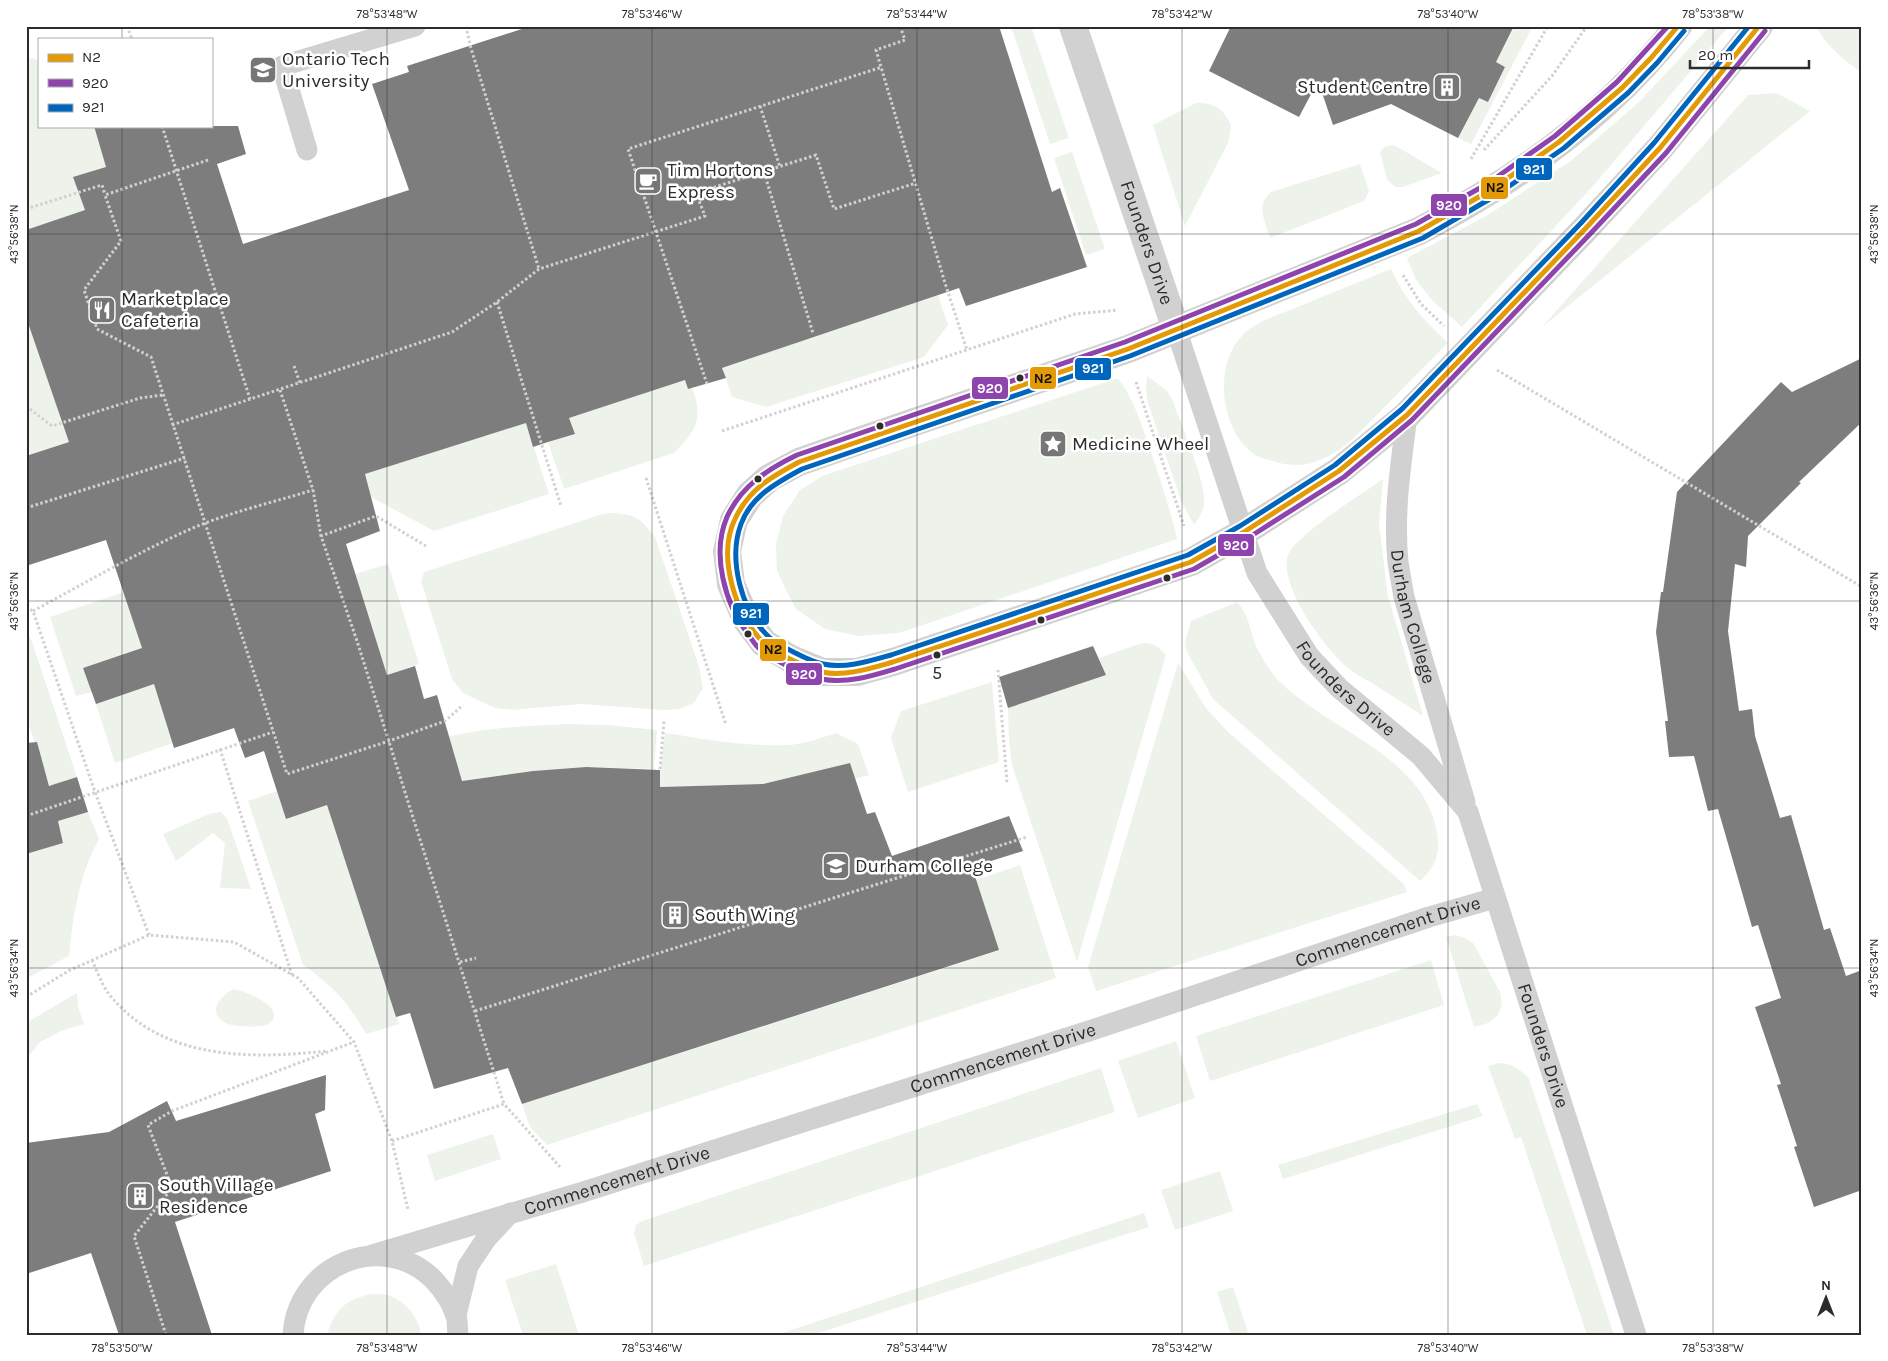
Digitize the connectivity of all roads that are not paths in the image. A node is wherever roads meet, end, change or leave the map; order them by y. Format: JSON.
{"nodes":[{"id":1,"x":414,"y":26,"type":"edge"},
{"id":2,"x":1073,"y":26,"type":"edge"},
{"id":3,"x":1678,"y":26,"type":"edge"},
{"id":4,"x":1759,"y":26,"type":"edge"},
{"id":5,"x":307,"y":150,"type":"dead end"},
{"id":6,"x":1176,"y":329,"type":"junction"},
{"id":7,"x":1407,"y":415,"type":"junction"},
{"id":8,"x":1244,"y":532,"type":"junction"},
{"id":9,"x":1468,"y":812,"type":"junction"},
{"id":10,"x":1495,"y":898,"type":"junction"},
{"id":11,"x":510,"y":1213,"type":"junction"},
{"id":12,"x":372,"y":1255,"type":"junction"},
{"id":13,"x":457,"y":1325,"type":"edge"},
{"id":14,"x":293,"y":1335,"type":"edge"},
{"id":15,"x":1636,"y":1335,"type":"edge"}],
"edges":[{"from":1,"to":5,"type":"lane"},
{"from":2,"to":6,"type":"street","name":"Founders Drive"},
{"from":3,"to":6,"type":"street"},
{"from":4,"to":7,"type":"street"},
{"from":6,"to":8,"type":"lane","name":"Founders Drive"},
{"from":6,"to":8,"type":"street"},
{"from":7,"to":8,"type":"street"},
{"from":7,"to":9,"type":"lane","name":"Durham College"},
{"from":8,"to":9,"type":"lane","name":"Founders Drive"},
{"from":9,"to":10,"type":"lane","name":"Founders Drive"},
{"from":10,"to":11,"type":"lane","name":"Commencement Drive"},
{"from":10,"to":15,"type":"lane","name":"Founders Drive"},
{"from":11,"to":12,"type":"lane","name":"Commencement Drive"},
{"from":11,"to":13,"type":"lane","name":"Commencement Drive"},
{"from":12,"to":13,"type":"lane","name":"Commencement Drive"},
{"from":12,"to":14,"type":"lane","name":"Commencement Drive"}]}
